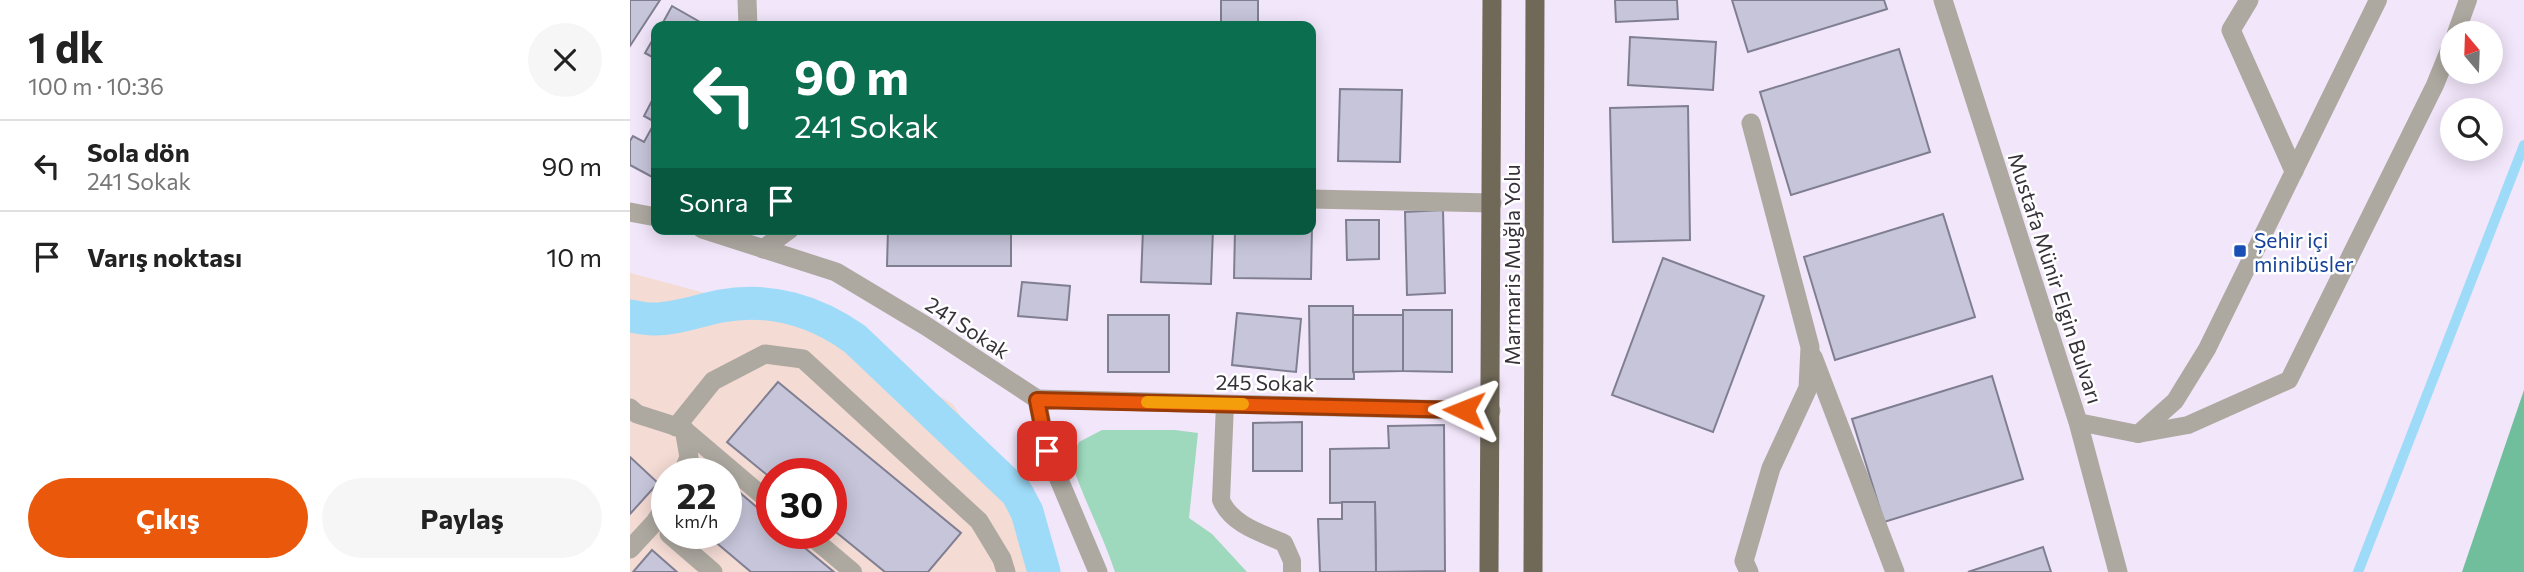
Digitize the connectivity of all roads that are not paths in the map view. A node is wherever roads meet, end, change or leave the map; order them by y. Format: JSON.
{"nodes":[{"id":1,"x":1492,"y":0,"type":"edge"},
{"id":2,"x":1535,"y":0,"type":"edge"},
{"id":3,"x":1943,"y":0,"type":"edge"},
{"id":4,"x":2249,"y":0,"type":"edge"},
{"id":5,"x":2378,"y":0,"type":"edge"},
{"id":6,"x":2468,"y":0,"type":"edge"},
{"id":7,"x":745,"y":1,"type":"edge"},
{"id":8,"x":747,"y":21,"type":"edge"},
{"id":9,"x":2460,"y":21,"type":"edge"},
{"id":10,"x":2440,"y":73,"type":"edge"},
{"id":11,"x":1751,"y":122,"type":"dead end"},
{"id":12,"x":2294,"y":171,"type":"junction"},
{"id":13,"x":1316,"y":199,"type":"edge"},
{"id":14,"x":1492,"y":203,"type":"junction"},
{"id":15,"x":630,"y":212,"type":"edge"},
{"id":16,"x":651,"y":216,"type":"edge"},
{"id":17,"x":725,"y":235,"type":"edge"},
{"id":18,"x":782,"y":235,"type":"edge"},
{"id":19,"x":764,"y":249,"type":"junction"},
{"id":20,"x":1810,"y":347,"type":"junction"},
{"id":21,"x":1037,"y":400,"type":"junction"},
{"id":22,"x":1225,"y":404,"type":"junction"},
{"id":23,"x":630,"y":408,"type":"edge"},
{"id":24,"x":1491,"y":411,"type":"junction"},
{"id":25,"x":2078,"y":422,"type":"junction"},
{"id":26,"x":680,"y":428,"type":"junction"},
{"id":27,"x":2138,"y":434,"type":"junction"},
{"id":28,"x":690,"y":458,"type":"edge"},
{"id":29,"x":756,"y":490,"type":"edge"},
{"id":30,"x":651,"y":536,"type":"edge"},
{"id":31,"x":630,"y":549,"type":"edge"},
{"id":32,"x":686,"y":549,"type":"edge"},
{"id":33,"x":826,"y":549,"type":"edge"},
{"id":34,"x":713,"y":572,"type":"edge"},
{"id":35,"x":853,"y":572,"type":"edge"},
{"id":36,"x":1006,"y":572,"type":"edge"},
{"id":37,"x":1098,"y":572,"type":"edge"},
{"id":38,"x":1292,"y":572,"type":"edge"},
{"id":39,"x":1489,"y":572,"type":"edge"},
{"id":40,"x":1533,"y":572,"type":"edge"},
{"id":41,"x":1744,"y":572,"type":"edge"},
{"id":42,"x":1749,"y":572,"type":"edge"},
{"id":43,"x":1895,"y":572,"type":"edge"},
{"id":44,"x":2118,"y":572,"type":"edge"}],
"edges":[{"from":1,"to":14,"type":"highway"},
{"from":2,"to":40,"type":"highway","name":"Marmaris Muğla Yolu"},
{"from":3,"to":25,"type":"street","name":"Mustafa Münir Elgin Bulvarı"},
{"from":4,"to":12,"type":"street"},
{"from":5,"to":12,"type":"lane"},
{"from":6,"to":9,"type":"lane"},
{"from":7,"to":8,"type":"street"},
{"from":10,"to":27,"type":"lane"},
{"from":11,"to":20,"type":"street"},
{"from":12,"to":27,"type":"lane"},
{"from":13,"to":14,"type":"street"},
{"from":14,"to":24,"type":"highway"},
{"from":15,"to":16,"type":"street"},
{"from":17,"to":19,"type":"street","name":"241 Sokak"},
{"from":18,"to":19,"type":"street"},
{"from":19,"to":21,"type":"street","name":"241 Sokak"},
{"from":20,"to":42,"type":"street"},
{"from":20,"to":43,"type":"street"},
{"from":21,"to":22,"type":"street","name":"245 Sokak"},
{"from":21,"to":37,"type":"street"},
{"from":22,"to":24,"type":"street","name":"245 Sokak"},
{"from":22,"to":38,"type":"lane"},
{"from":23,"to":26,"type":"street"},
{"from":24,"to":39,"type":"highway"},
{"from":25,"to":27,"type":"lane"},
{"from":25,"to":44,"type":"street","name":"Mustafa Münir Elgin Bulvarı"},
{"from":26,"to":28,"type":"street"},
{"from":26,"to":29,"type":"lane"},
{"from":26,"to":36,"type":"street"},
{"from":30,"to":31,"type":"street"},
{"from":32,"to":34,"type":"street"},
{"from":33,"to":35,"type":"lane"},
{"from":41,"to":42,"type":"lane"}]}
